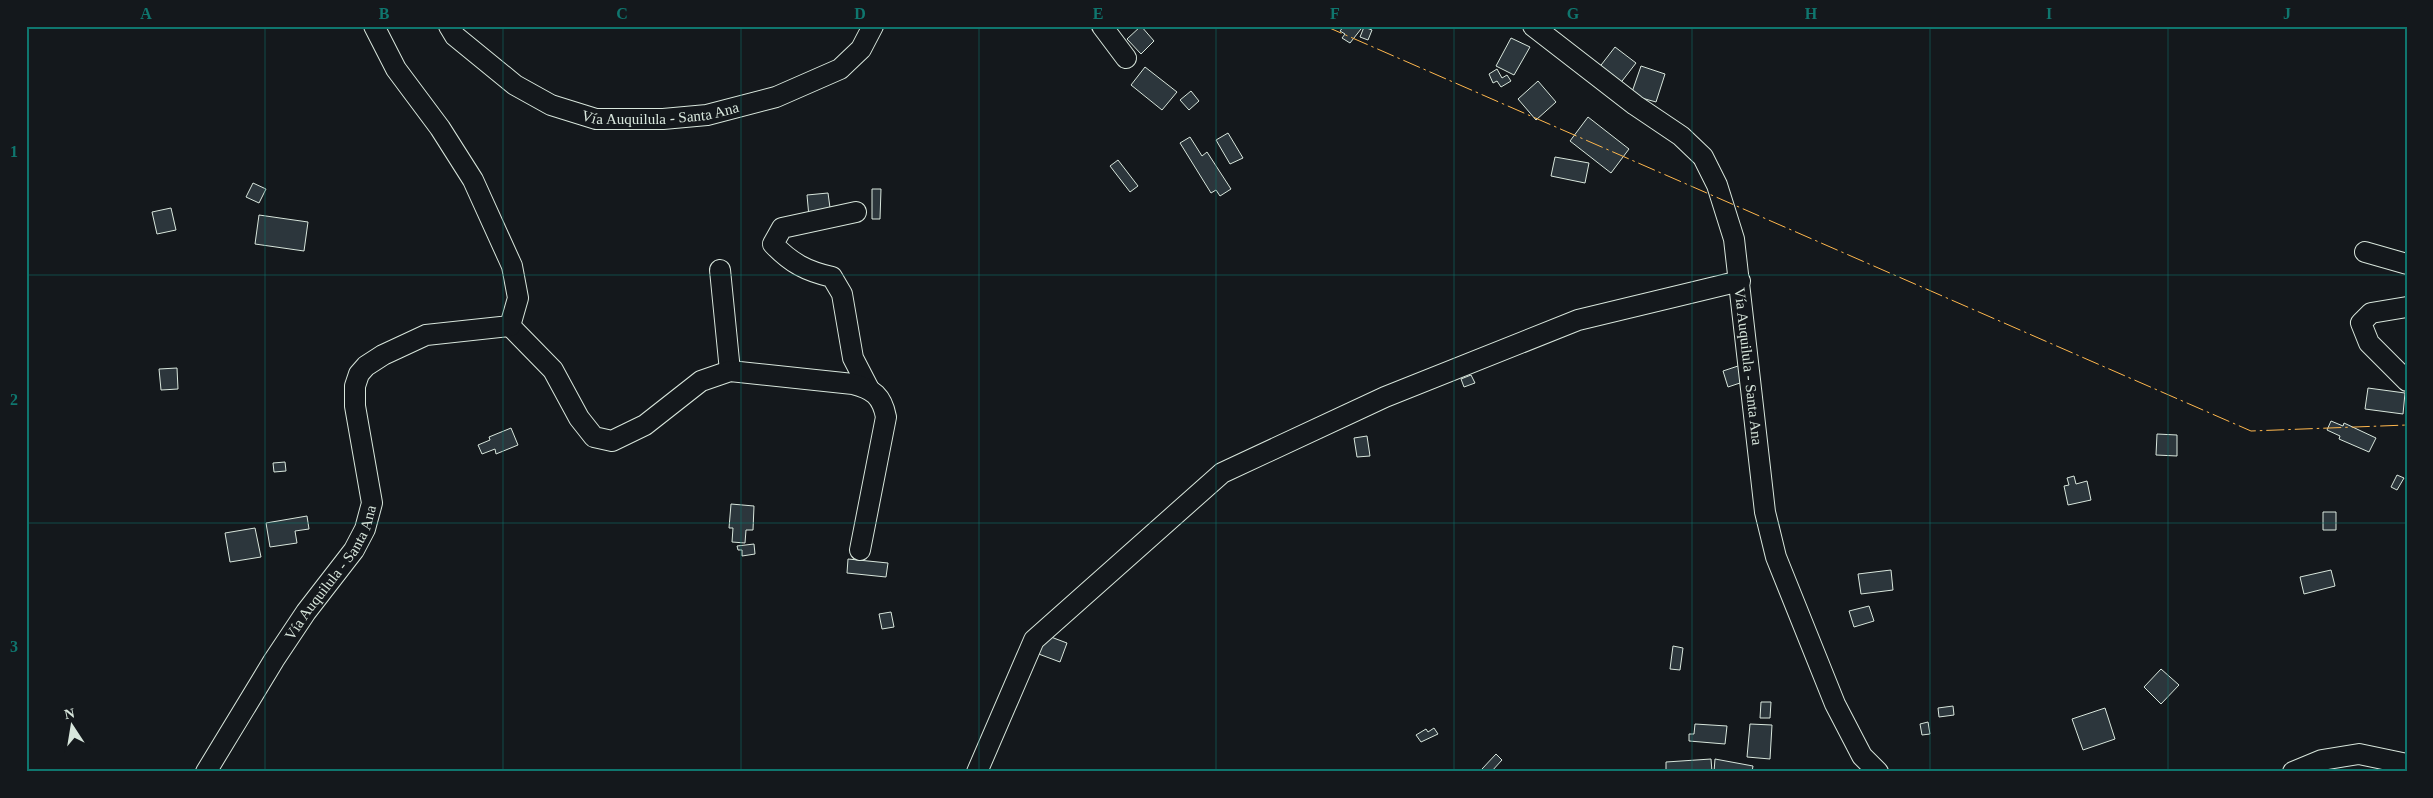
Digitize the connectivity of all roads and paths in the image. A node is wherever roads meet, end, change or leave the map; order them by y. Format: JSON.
{"nodes":[{"id":1,"x":374,"y":26,"type":"edge"},
{"id":2,"x":449,"y":26,"type":"edge"},
{"id":3,"x":873,"y":26,"type":"edge"},
{"id":4,"x":1102,"y":26,"type":"edge"},
{"id":5,"x":1533,"y":26,"type":"edge"},
{"id":6,"x":1126,"y":58,"type":"dead end"},
{"id":7,"x":856,"y":212,"type":"dead end"},
{"id":8,"x":2365,"y":252,"type":"dead end"},
{"id":9,"x":2407,"y":264,"type":"edge"},
{"id":10,"x":720,"y":270,"type":"dead end"},
{"id":11,"x":1740,"y":281,"type":"junction"},
{"id":12,"x":2407,"y":307,"type":"edge"},
{"id":13,"x":510,"y":326,"type":"junction"},
{"id":14,"x":730,"y":371,"type":"junction"},
{"id":15,"x":2407,"y":381,"type":"edge"},
{"id":16,"x":868,"y":387,"type":"junction"},
{"id":17,"x":860,"y":550,"type":"dead end"},
{"id":18,"x":2407,"y":764,"type":"edge"},
{"id":19,"x":206,"y":772,"type":"edge"},
{"id":20,"x":978,"y":772,"type":"edge"},
{"id":21,"x":1878,"y":772,"type":"edge"},
{"id":22,"x":2293,"y":772,"type":"edge"}],
"edges":[{"from":1,"to":13,"type":"street"},
{"from":2,"to":3,"type":"street","name":"Vía Auquilula - Santa Ana"},
{"from":4,"to":6,"type":"street"},
{"from":5,"to":11,"type":"street","name":"Vía Auquilula - Santa Ana"},
{"from":7,"to":16,"type":"street"},
{"from":8,"to":9,"type":"street"},
{"from":10,"to":14,"type":"street"},
{"from":11,"to":20,"type":"street"},
{"from":11,"to":21,"type":"street","name":"Vía Auquilula - Santa Ana"},
{"from":12,"to":15,"type":"street"},
{"from":13,"to":14,"type":"street"},
{"from":13,"to":19,"type":"street","name":"Vía Auquilula - Santa Ana"},
{"from":14,"to":16,"type":"street"},
{"from":16,"to":17,"type":"street"},
{"from":18,"to":22,"type":"street"}]}
